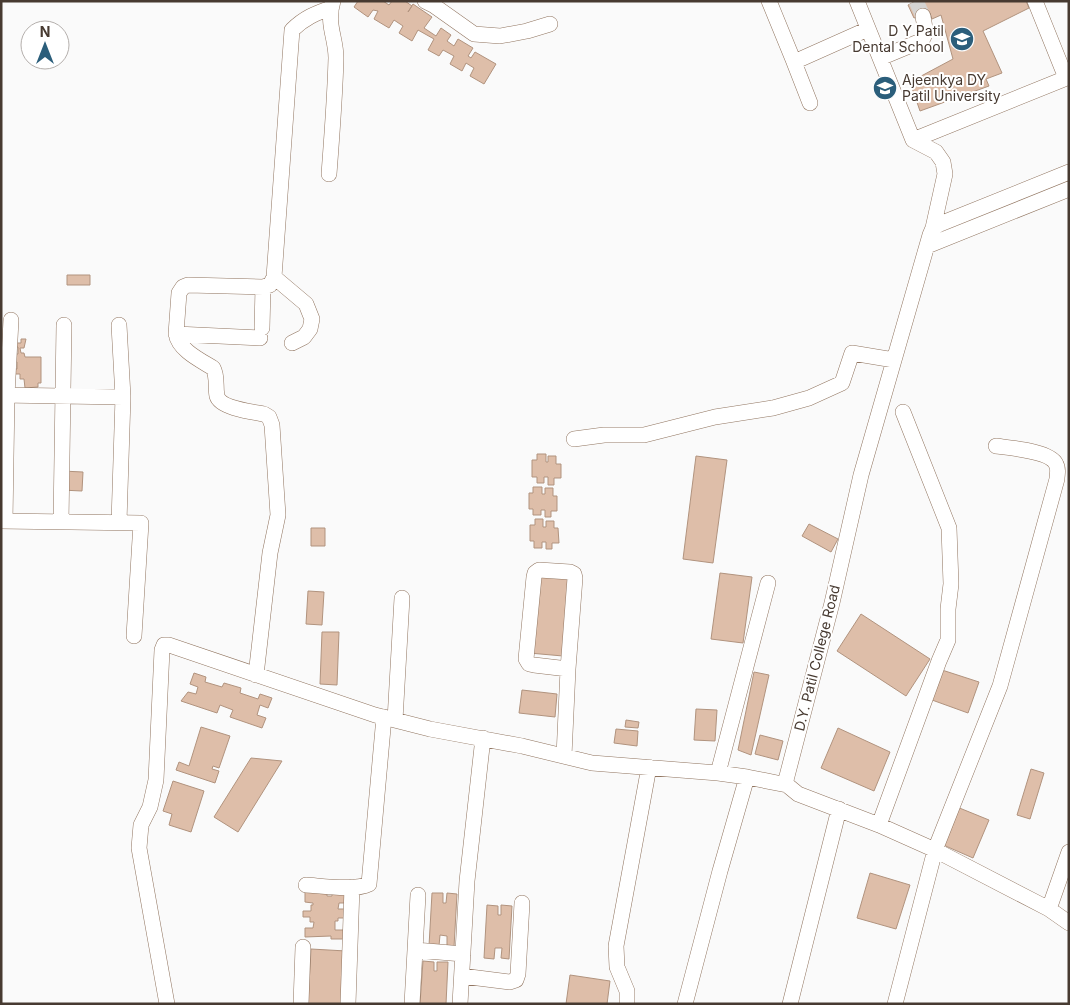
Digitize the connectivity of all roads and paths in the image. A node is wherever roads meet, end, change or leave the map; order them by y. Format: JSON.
{"nodes":[{"id":1,"x":425,"y":1,"type":"edge"},
{"id":2,"x":769,"y":1,"type":"edge"},
{"id":3,"x":857,"y":1,"type":"edge"},
{"id":4,"x":1034,"y":1,"type":"edge"},
{"id":5,"x":332,"y":4,"type":"edge"},
{"id":6,"x":922,"y":16,"type":"tunnel mouth"},
{"id":7,"x":550,"y":24,"type":"dead end"},
{"id":8,"x":868,"y":29,"type":"junction"},
{"id":9,"x":880,"y":58,"type":"junction"},
{"id":10,"x":794,"y":62,"type":"junction"},
{"id":11,"x":1067,"y":78,"type":"edge"},
{"id":12,"x":810,"y":103,"type":"dead end"},
{"id":13,"x":913,"y":140,"type":"junction"},
{"id":14,"x":1069,"y":172,"type":"edge"},
{"id":15,"x":329,"y":174,"type":"dead end"},
{"id":16,"x":1069,"y":189,"type":"edge"},
{"id":17,"x":932,"y":239,"type":"junction"},
{"id":18,"x":269,"y":282,"type":"junction"},
{"id":19,"x":11,"y":320,"type":"dead end"},
{"id":20,"x":64,"y":325,"type":"dead end"},
{"id":21,"x":119,"y":325,"type":"dead end"},
{"id":22,"x":176,"y":334,"type":"junction"},
{"id":23,"x":292,"y":343,"type":"dead end"},
{"id":24,"x":894,"y":360,"type":"junction"},
{"id":25,"x":4,"y":395,"type":"edge"},
{"id":26,"x":64,"y":396,"type":"junction"},
{"id":27,"x":123,"y":397,"type":"junction"},
{"id":28,"x":903,"y":412,"type":"dead end"},
{"id":29,"x":574,"y":439,"type":"dead end"},
{"id":30,"x":996,"y":446,"type":"dead end"},
{"id":31,"x":3,"y":521,"type":"edge"},
{"id":32,"x":61,"y":522,"type":"junction"},
{"id":33,"x":119,"y":522,"type":"junction"},
{"id":34,"x":768,"y":583,"type":"dead end"},
{"id":35,"x":402,"y":598,"type":"dead end"},
{"id":36,"x":134,"y":636,"type":"dead end"},
{"id":37,"x":568,"y":669,"type":"junction"},
{"id":38,"x":256,"y":675,"type":"junction"},
{"id":39,"x":390,"y":719,"type":"junction"},
{"id":40,"x":484,"y":738,"type":"junction"},
{"id":41,"x":564,"y":756,"type":"junction"},
{"id":42,"x":649,"y":767,"type":"junction"},
{"id":43,"x":718,"y":773,"type":"junction"},
{"id":44,"x":747,"y":776,"type":"junction"},
{"id":45,"x":787,"y":785,"type":"junction"},
{"id":46,"x":839,"y":809,"type":"junction"},
{"id":47,"x":879,"y":825,"type":"junction"},
{"id":48,"x":935,"y":850,"type":"junction"},
{"id":49,"x":1069,"y":852,"type":"edge"},
{"id":50,"x":306,"y":885,"type":"dead end"},
{"id":51,"x":352,"y":887,"type":"junction"},
{"id":52,"x":418,"y":896,"type":"dead end"},
{"id":53,"x":522,"y":903,"type":"dead end"},
{"id":54,"x":1049,"y":909,"type":"junction"},
{"id":55,"x":1069,"y":922,"type":"edge"},
{"id":56,"x":304,"y":947,"type":"dead end"},
{"id":57,"x":415,"y":950,"type":"junction"},
{"id":58,"x":463,"y":954,"type":"junction"},
{"id":59,"x":462,"y":976,"type":"junction"},
{"id":60,"x":167,"y":1004,"type":"edge"},
{"id":61,"x":301,"y":1004,"type":"edge"},
{"id":62,"x":348,"y":1004,"type":"edge"},
{"id":63,"x":412,"y":1004,"type":"edge"},
{"id":64,"x":460,"y":1004,"type":"edge"},
{"id":65,"x":626,"y":1004,"type":"edge"},
{"id":66,"x":685,"y":1004,"type":"edge"},
{"id":67,"x":790,"y":1004,"type":"edge"},
{"id":68,"x":895,"y":1004,"type":"edge"}],
"edges":[{"from":1,"to":7,"type":"street"},
{"from":2,"to":10,"type":"street"},
{"from":3,"to":8,"type":"street"},
{"from":4,"to":11,"type":"street"},
{"from":5,"to":15,"type":"street"},
{"from":5,"to":18,"type":"street"},
{"from":6,"to":9,"type":"street"},
{"from":8,"to":9,"type":"street"},
{"from":8,"to":10,"type":"street"},
{"from":9,"to":13,"type":"street"},
{"from":10,"to":12,"type":"street"},
{"from":11,"to":13,"type":"street"},
{"from":13,"to":17,"type":"street","name":"D.Y. Patil College Road"},
{"from":14,"to":17,"type":"street"},
{"from":16,"to":17,"type":"street"},
{"from":17,"to":24,"type":"street","name":"D.Y. Patil College Road"},
{"from":18,"to":22,"type":"street"},
{"from":18,"to":22,"type":"street"},
{"from":18,"to":23,"type":"street"},
{"from":19,"to":25,"type":"street"},
{"from":20,"to":26,"type":"street"},
{"from":21,"to":27,"type":"street"},
{"from":22,"to":38,"type":"street"},
{"from":24,"to":29,"type":"street"},
{"from":24,"to":45,"type":"street","name":"D.Y. Patil College Road"},
{"from":25,"to":26,"type":"street"},
{"from":25,"to":31,"type":"street"},
{"from":26,"to":27,"type":"street"},
{"from":26,"to":32,"type":"street"},
{"from":27,"to":33,"type":"street"},
{"from":28,"to":47,"type":"street"},
{"from":30,"to":48,"type":"street"},
{"from":31,"to":32,"type":"street"},
{"from":32,"to":33,"type":"street"},
{"from":33,"to":36,"type":"street"},
{"from":34,"to":43,"type":"street"},
{"from":35,"to":39,"type":"street"},
{"from":37,"to":37,"type":"street"},
{"from":37,"to":41,"type":"street"},
{"from":38,"to":39,"type":"street"},
{"from":38,"to":60,"type":"street"},
{"from":39,"to":40,"type":"street"},
{"from":39,"to":51,"type":"street"},
{"from":40,"to":41,"type":"street"},
{"from":40,"to":58,"type":"street"},
{"from":41,"to":42,"type":"street"},
{"from":42,"to":43,"type":"street"},
{"from":42,"to":65,"type":"street"},
{"from":43,"to":44,"type":"street"},
{"from":44,"to":45,"type":"street"},
{"from":44,"to":66,"type":"street"},
{"from":45,"to":46,"type":"street"},
{"from":46,"to":47,"type":"street"},
{"from":46,"to":67,"type":"street"},
{"from":47,"to":48,"type":"street"},
{"from":48,"to":54,"type":"street"},
{"from":48,"to":68,"type":"street"},
{"from":49,"to":54,"type":"street"},
{"from":50,"to":51,"type":"street"},
{"from":51,"to":62,"type":"street"},
{"from":52,"to":57,"type":"street"},
{"from":53,"to":59,"type":"street"},
{"from":54,"to":55,"type":"street"},
{"from":56,"to":61,"type":"street"},
{"from":57,"to":58,"type":"street"},
{"from":57,"to":63,"type":"street"},
{"from":58,"to":59,"type":"street"},
{"from":59,"to":64,"type":"street"}]}
